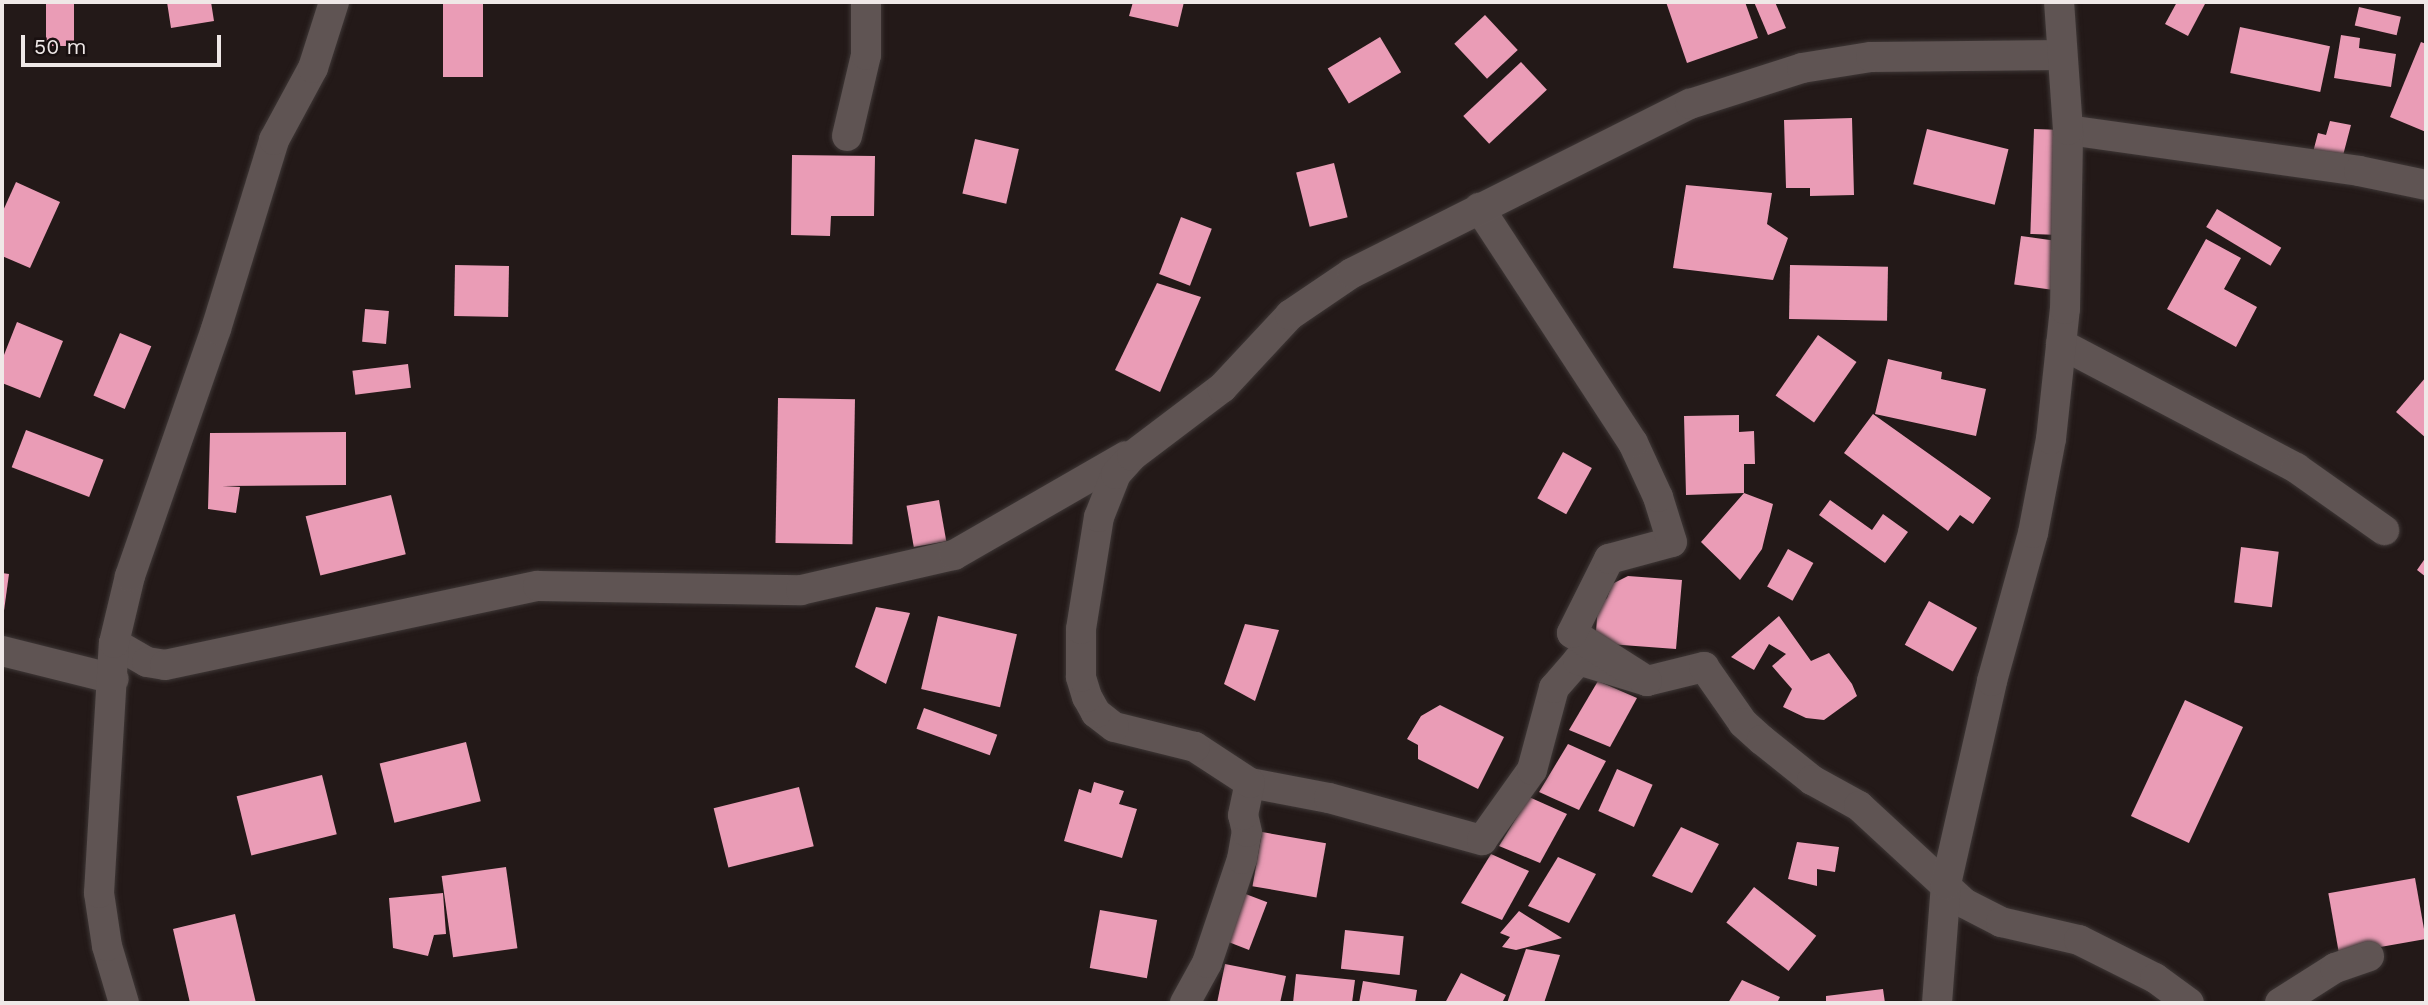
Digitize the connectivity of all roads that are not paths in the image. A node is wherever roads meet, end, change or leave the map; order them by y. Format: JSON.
{"nodes":[{"id":1,"x":334,"y":2,"type":"edge"},
{"id":2,"x":866,"y":2,"type":"edge"},
{"id":3,"x":2059,"y":2,"type":"edge"},
{"id":4,"x":2062,"y":55,"type":"junction"},
{"id":5,"x":2068,"y":130,"type":"junction"},
{"id":6,"x":847,"y":136,"type":"dead end"},
{"id":7,"x":2426,"y":185,"type":"edge"},
{"id":8,"x":1479,"y":208,"type":"junction"},
{"id":9,"x":2061,"y":344,"type":"junction"},
{"id":10,"x":1146,"y":444,"type":"junction"},
{"id":11,"x":2384,"y":530,"type":"dead end"},
{"id":12,"x":114,"y":643,"type":"junction"},
{"id":13,"x":2,"y":651,"type":"edge"},
{"id":14,"x":114,"y":679,"type":"junction"},
{"id":15,"x":1647,"y":681,"type":"junction"},
{"id":16,"x":1250,"y":783,"type":"junction"},
{"id":17,"x":1946,"y":884,"type":"junction"},
{"id":18,"x":2370,"y":956,"type":"dead end"},
{"id":19,"x":124,"y":1003,"type":"edge"},
{"id":20,"x":1185,"y":1003,"type":"edge"},
{"id":21,"x":1937,"y":1003,"type":"edge"},
{"id":22,"x":2189,"y":1003,"type":"edge"},
{"id":23,"x":2280,"y":1003,"type":"edge"}],
"edges":[{"from":1,"to":12,"type":"street"},
{"from":2,"to":6,"type":"street"},
{"from":3,"to":4,"type":"street"},
{"from":4,"to":5,"type":"street"},
{"from":4,"to":8,"type":"street"},
{"from":5,"to":7,"type":"street"},
{"from":5,"to":9,"type":"street"},
{"from":8,"to":10,"type":"street"},
{"from":8,"to":15,"type":"street"},
{"from":9,"to":11,"type":"street"},
{"from":9,"to":17,"type":"street"},
{"from":10,"to":12,"type":"street"},
{"from":10,"to":16,"type":"street"},
{"from":12,"to":14,"type":"street"},
{"from":13,"to":14,"type":"street"},
{"from":14,"to":19,"type":"street"},
{"from":15,"to":16,"type":"street"},
{"from":15,"to":17,"type":"street"},
{"from":16,"to":20,"type":"street"},
{"from":17,"to":21,"type":"street"},
{"from":17,"to":22,"type":"street"},
{"from":18,"to":23,"type":"street"}]}
